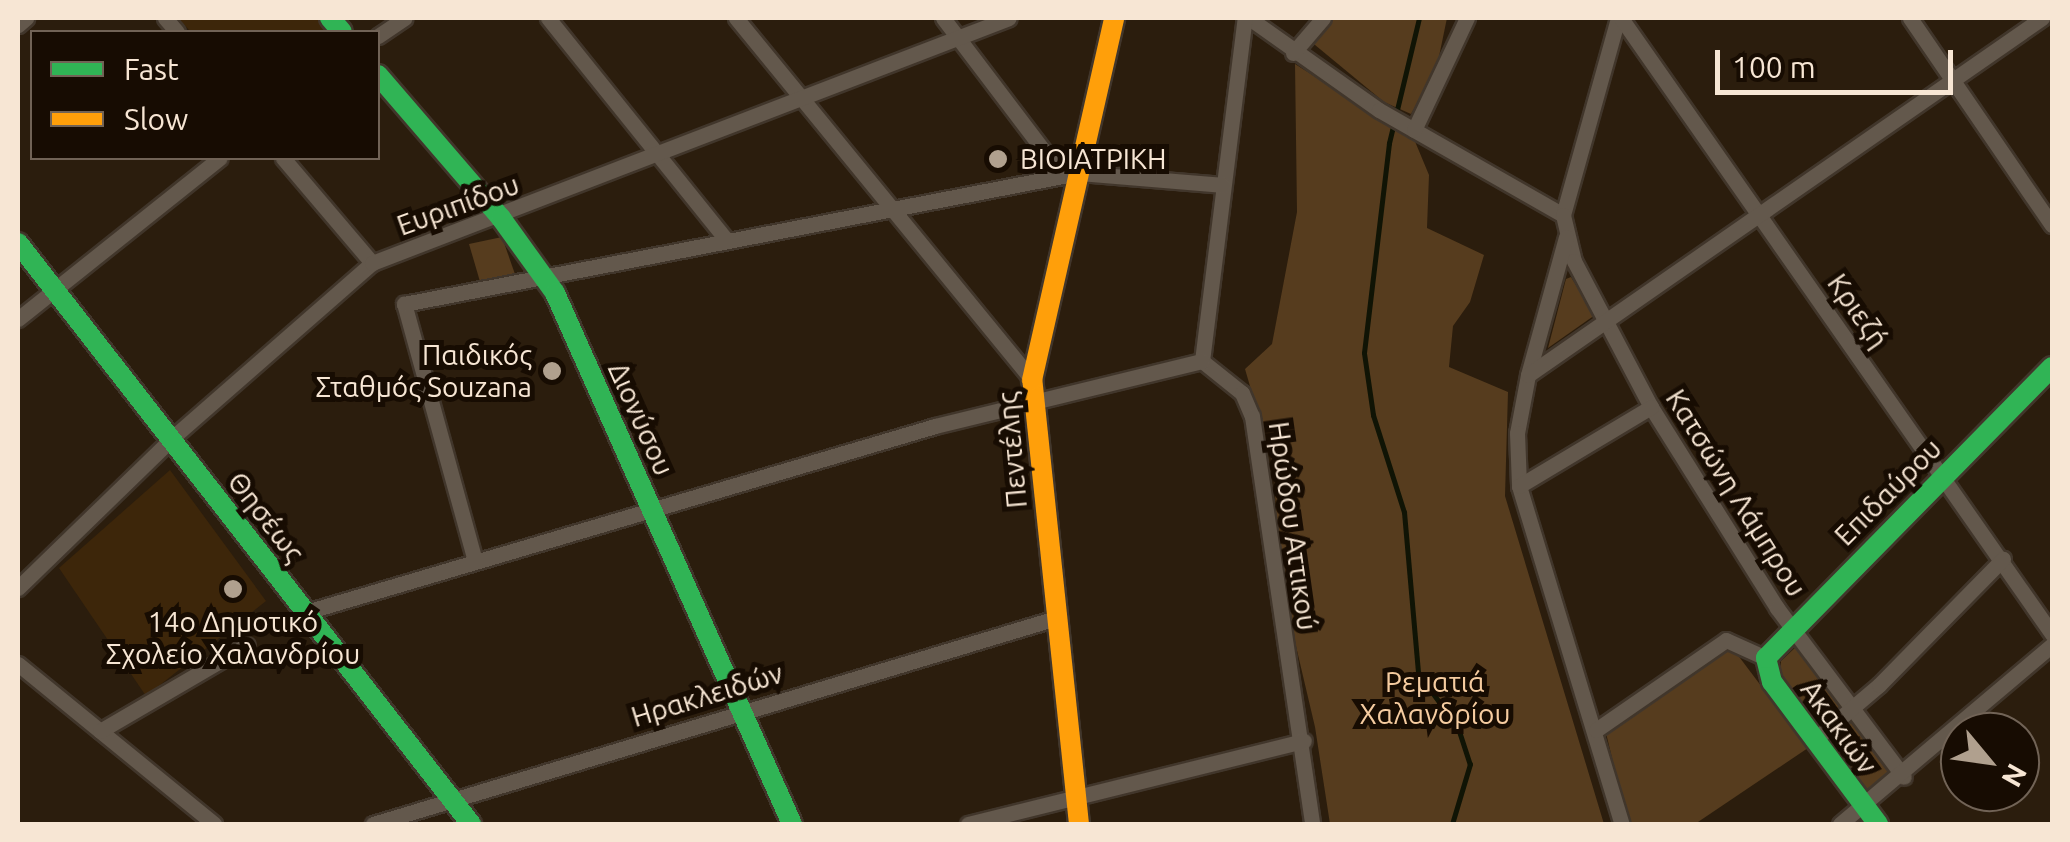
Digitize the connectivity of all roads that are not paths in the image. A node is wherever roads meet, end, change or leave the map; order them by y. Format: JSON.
{"nodes":[{"id":1,"x":26,"y":18,"type":"edge"},
{"id":2,"x":405,"y":18,"type":"edge"},
{"id":3,"x":548,"y":18,"type":"edge"},
{"id":4,"x":736,"y":18,"type":"edge"},
{"id":5,"x":942,"y":18,"type":"edge"},
{"id":6,"x":1009,"y":18,"type":"edge"},
{"id":7,"x":1114,"y":18,"type":"edge"},
{"id":8,"x":1247,"y":18,"type":"edge"},
{"id":9,"x":1323,"y":18,"type":"edge"},
{"id":10,"x":1467,"y":18,"type":"edge"},
{"id":11,"x":1619,"y":18,"type":"edge"},
{"id":12,"x":1910,"y":18,"type":"edge"},
{"id":13,"x":2042,"y":18,"type":"edge"},
{"id":14,"x":18,"y":24,"type":"edge"},
{"id":15,"x":380,"y":35,"type":"edge"},
{"id":16,"x":958,"y":39,"type":"junction"},
{"id":17,"x":1294,"y":52,"type":"junction"},
{"id":18,"x":380,"y":76,"type":"edge"},
{"id":19,"x":1952,"y":78,"type":"junction"},
{"id":20,"x":802,"y":97,"type":"junction"},
{"id":21,"x":1410,"y":128,"type":"junction"},
{"id":22,"x":658,"y":155,"type":"junction"},
{"id":23,"x":217,"y":160,"type":"edge"},
{"id":24,"x":285,"y":160,"type":"edge"},
{"id":25,"x":1071,"y":175,"type":"junction"},
{"id":26,"x":1222,"y":185,"type":"junction"},
{"id":27,"x":892,"y":209,"type":"junction"},
{"id":28,"x":1756,"y":210,"type":"junction"},
{"id":29,"x":1563,"y":215,"type":"junction"},
{"id":30,"x":500,"y":218,"type":"junction"},
{"id":31,"x":2052,"y":226,"type":"edge"},
{"id":32,"x":724,"y":237,"type":"junction"},
{"id":33,"x":1566,"y":237,"type":"junction"},
{"id":34,"x":18,"y":243,"type":"edge"},
{"id":35,"x":372,"y":263,"type":"junction"},
{"id":36,"x":542,"y":276,"type":"junction"},
{"id":37,"x":53,"y":289,"type":"junction"},
{"id":38,"x":18,"y":318,"type":"edge"},
{"id":39,"x":1602,"y":318,"type":"junction"},
{"id":40,"x":1202,"y":361,"type":"junction"},
{"id":41,"x":2052,"y":368,"type":"edge"},
{"id":42,"x":1528,"y":375,"type":"junction"},
{"id":43,"x":1032,"y":380,"type":"junction"},
{"id":44,"x":1033,"y":404,"type":"junction"},
{"id":45,"x":1651,"y":407,"type":"junction"},
{"id":46,"x":171,"y":439,"type":"junction"},
{"id":47,"x":1944,"y":475,"type":"junction"},
{"id":48,"x":1518,"y":486,"type":"junction"},
{"id":49,"x":651,"y":510,"type":"junction"},
{"id":50,"x":2003,"y":559,"type":"junction"},
{"id":51,"x":475,"y":561,"type":"junction"},
{"id":52,"x":18,"y":588,"type":"edge"},
{"id":53,"x":306,"y":612,"type":"junction"},
{"id":54,"x":1056,"y":618,"type":"junction"},
{"id":55,"x":1791,"y":628,"type":"junction"},
{"id":56,"x":2052,"y":634,"type":"edge"},
{"id":57,"x":247,"y":645,"type":"dead end"},
{"id":58,"x":2052,"y":645,"type":"edge"},
{"id":59,"x":1766,"y":658,"type":"junction"},
{"id":60,"x":18,"y":664,"type":"edge"},
{"id":61,"x":1853,"y":709,"type":"junction"},
{"id":62,"x":741,"y":710,"type":"junction"},
{"id":63,"x":100,"y":730,"type":"junction"},
{"id":64,"x":1596,"y":730,"type":"junction"},
{"id":65,"x":1304,"y":741,"type":"junction"},
{"id":66,"x":1813,"y":741,"type":"junction"},
{"id":67,"x":1904,"y":777,"type":"junction"},
{"id":68,"x":450,"y":798,"type":"junction"},
{"id":69,"x":1075,"y":798,"type":"junction"},
{"id":70,"x":1872,"y":816,"type":"edge"},
{"id":71,"x":214,"y":824,"type":"edge"},
{"id":72,"x":373,"y":824,"type":"edge"},
{"id":73,"x":471,"y":824,"type":"edge"},
{"id":74,"x":792,"y":824,"type":"edge"},
{"id":75,"x":968,"y":824,"type":"edge"},
{"id":76,"x":1079,"y":824,"type":"edge"},
{"id":77,"x":1312,"y":824,"type":"edge"},
{"id":78,"x":1622,"y":824,"type":"edge"},
{"id":79,"x":1840,"y":824,"type":"edge"}],
"edges":[{"from":1,"to":14,"type":"street"},
{"from":2,"to":15,"type":"street"},
{"from":3,"to":22,"type":"street"},
{"from":4,"to":20,"type":"street"},
{"from":5,"to":16,"type":"street"},
{"from":6,"to":16,"type":"street","name":"Ευριπίδου"},
{"from":7,"to":25,"type":"street","name":"Πεντέλης"},
{"from":8,"to":17,"type":"street"},
{"from":8,"to":26,"type":"street"},
{"from":9,"to":17,"type":"street"},
{"from":10,"to":21,"type":"street"},
{"from":11,"to":28,"type":"street","name":"Κριεζή"},
{"from":11,"to":29,"type":"street"},
{"from":12,"to":19,"type":"street"},
{"from":13,"to":19,"type":"street"},
{"from":16,"to":20,"type":"street","name":"Ευριπίδου"},
{"from":16,"to":25,"type":"street"},
{"from":17,"to":21,"type":"street"},
{"from":18,"to":30,"type":"street","name":"Διονύσου"},
{"from":19,"to":28,"type":"street"},
{"from":19,"to":31,"type":"street"},
{"from":20,"to":22,"type":"street","name":"Ευριπίδου"},
{"from":20,"to":27,"type":"street"},
{"from":21,"to":29,"type":"street"},
{"from":22,"to":30,"type":"street","name":"Ευριπίδου"},
{"from":22,"to":32,"type":"street"},
{"from":23,"to":37,"type":"street"},
{"from":24,"to":35,"type":"street"},
{"from":25,"to":26,"type":"street"},
{"from":25,"to":27,"type":"street"},
{"from":25,"to":43,"type":"street","name":"Πεντέλης"},
{"from":26,"to":40,"type":"street"},
{"from":27,"to":32,"type":"street"},
{"from":27,"to":43,"type":"street"},
{"from":28,"to":39,"type":"street"},
{"from":28,"to":47,"type":"street","name":"Κριεζή"},
{"from":29,"to":33,"type":"street","name":"Κατσώνη Λάμπρου"},
{"from":30,"to":35,"type":"street","name":"Ευριπίδου"},
{"from":30,"to":36,"type":"street","name":"Διονύσου"},
{"from":32,"to":36,"type":"street"},
{"from":33,"to":39,"type":"street","name":"Κατσώνη Λάμπρου"},
{"from":33,"to":42,"type":"street"},
{"from":34,"to":37,"type":"street","name":"Θησέως"},
{"from":35,"to":46,"type":"street","name":"Ευριπίδου"},
{"from":36,"to":49,"type":"street","name":"Διονύσου"},
{"from":36,"to":51,"type":"street"},
{"from":37,"to":38,"type":"street"},
{"from":37,"to":46,"type":"street","name":"Θησέως"},
{"from":39,"to":42,"type":"street"},
{"from":39,"to":45,"type":"street","name":"Κατσώνη Λάμπρου"},
{"from":40,"to":44,"type":"street"},
{"from":40,"to":65,"type":"street","name":"Ηρώδου Αττικού"},
{"from":41,"to":47,"type":"street","name":"Επιδαύρου"},
{"from":42,"to":48,"type":"street"},
{"from":43,"to":44,"type":"street","name":"Πεντέλης"},
{"from":44,"to":49,"type":"street"},
{"from":44,"to":54,"type":"street","name":"Πεντέλης"},
{"from":45,"to":48,"type":"street"},
{"from":45,"to":55,"type":"street","name":"Κατσώνη Λάμπρου"},
{"from":46,"to":52,"type":"street","name":"Ευριπίδου"},
{"from":46,"to":53,"type":"street","name":"Θησέως"},
{"from":47,"to":50,"type":"street","name":"Κριεζή"},
{"from":47,"to":55,"type":"street","name":"Επιδαύρου"},
{"from":48,"to":64,"type":"street"},
{"from":49,"to":51,"type":"street"},
{"from":49,"to":62,"type":"street","name":"Διονύσου"},
{"from":50,"to":56,"type":"street","name":"Κριεζή"},
{"from":50,"to":61,"type":"street"},
{"from":51,"to":53,"type":"street"},
{"from":53,"to":68,"type":"street","name":"Θησέως"},
{"from":54,"to":62,"type":"street","name":"Ηρακλειδών"},
{"from":54,"to":69,"type":"street","name":"Πεντέλης"},
{"from":55,"to":59,"type":"street","name":"Επιδαύρου"},
{"from":55,"to":61,"type":"street","name":"Κατσώνη Λάμπρου"},
{"from":57,"to":63,"type":"street"},
{"from":58,"to":67,"type":"street"},
{"from":59,"to":64,"type":"street"},
{"from":59,"to":66,"type":"street","name":"Ακακιών"},
{"from":60,"to":63,"type":"street"},
{"from":61,"to":66,"type":"street"},
{"from":61,"to":67,"type":"street","name":"Κατσώνη Λάμπρου"},
{"from":62,"to":68,"type":"street","name":"Ηρακλειδών"},
{"from":62,"to":74,"type":"street","name":"Διονύσου"},
{"from":63,"to":71,"type":"street"},
{"from":64,"to":78,"type":"street"},
{"from":65,"to":69,"type":"street"},
{"from":65,"to":77,"type":"street","name":"Ηρώδου Αττικού"},
{"from":66,"to":70,"type":"street","name":"Ακακιών"},
{"from":67,"to":70,"type":"street"},
{"from":68,"to":72,"type":"street","name":"Ηρακλειδών"},
{"from":68,"to":73,"type":"street","name":"Θησέως"},
{"from":69,"to":75,"type":"street"},
{"from":69,"to":76,"type":"street","name":"Πεντέλης"},
{"from":70,"to":79,"type":"street"}]}
